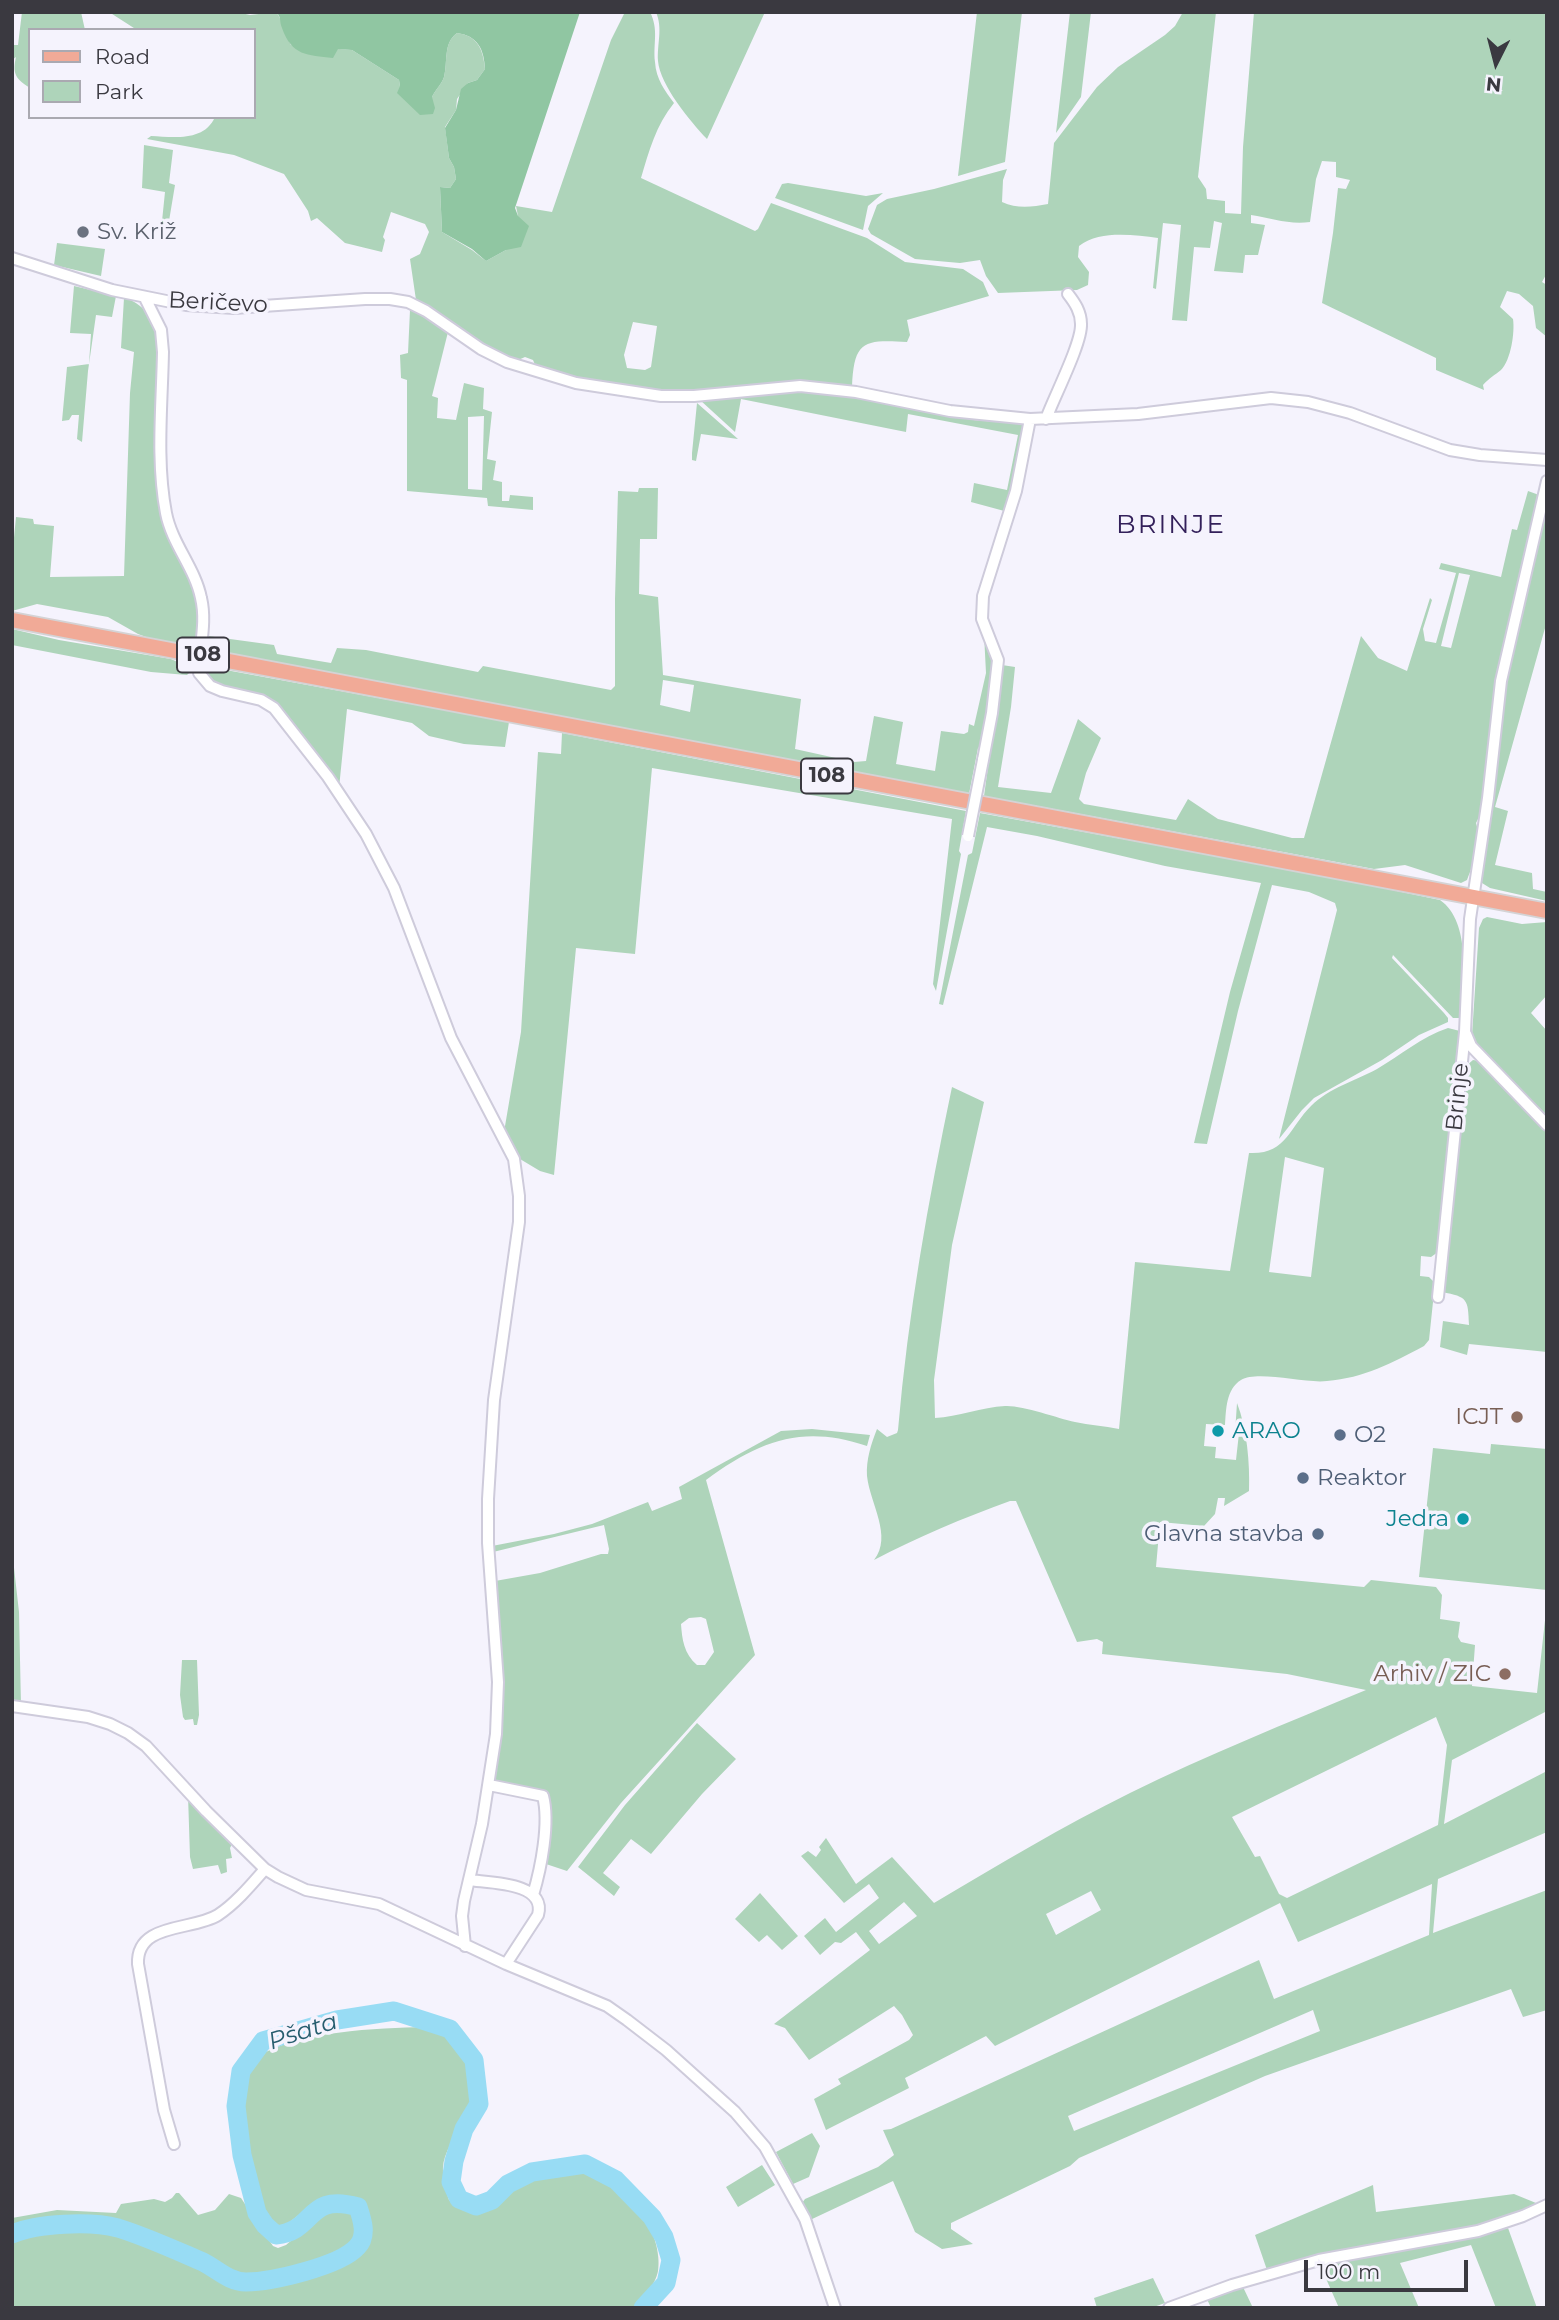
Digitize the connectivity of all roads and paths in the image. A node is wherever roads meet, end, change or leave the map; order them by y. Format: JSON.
{"nodes":[{"id":1,"x":12,"y":258,"type":"edge"},
{"id":2,"x":1068,"y":294,"type":"dead end"},
{"id":3,"x":145,"y":298,"type":"junction"},
{"id":4,"x":1030,"y":419,"type":"junction"},
{"id":5,"x":1046,"y":419,"type":"junction"},
{"id":6,"x":1547,"y":460,"type":"edge"},
{"id":7,"x":1547,"y":481,"type":"edge"},
{"id":8,"x":12,"y":620,"type":"edge"},
{"id":9,"x":200,"y":655,"type":"junction"},
{"id":10,"x":968,"y":836,"type":"dead end"},
{"id":11,"x":1473,"y":897,"type":"junction"},
{"id":12,"x":1547,"y":911,"type":"edge"},
{"id":13,"x":1465,"y":1032,"type":"junction"},
{"id":14,"x":1547,"y":1125,"type":"edge"},
{"id":15,"x":1438,"y":1297,"type":"dead end"},
{"id":16,"x":12,"y":1706,"type":"edge"},
{"id":17,"x":489,"y":1785,"type":"junction"},
{"id":18,"x":265,"y":1869,"type":"junction"},
{"id":19,"x":469,"y":1880,"type":"junction"},
{"id":20,"x":533,"y":1895,"type":"junction"},
{"id":21,"x":465,"y":1946,"type":"junction"},
{"id":22,"x":506,"y":1965,"type":"junction"},
{"id":23,"x":174,"y":2144,"type":"dead end"},
{"id":24,"x":1546,"y":2206,"type":"edge"},
{"id":25,"x":835,"y":2308,"type":"edge"},
{"id":26,"x":1169,"y":2308,"type":"edge"}],
"edges":[{"from":1,"to":3,"type":"street","name":"Beričevo"},
{"from":2,"to":5,"type":"street"},
{"from":3,"to":4,"type":"street","name":"Beričevo"},
{"from":3,"to":9,"type":"street"},
{"from":4,"to":5,"type":"street","name":"Beričevo"},
{"from":4,"to":10,"type":"street","bridge":true},
{"from":5,"to":6,"type":"street","name":"Beričevo"},
{"from":7,"to":11,"type":"street","name":"Brinje"},
{"from":8,"to":9,"type":"main road","number":"108"},
{"from":9,"to":11,"type":"main road","number":"108"},
{"from":9,"to":17,"type":"street"},
{"from":11,"to":12,"type":"main road","number":"108"},
{"from":11,"to":13,"type":"street","name":"Brinje"},
{"from":13,"to":14,"type":"street"},
{"from":13,"to":15,"type":"street","name":"Brinje"},
{"from":16,"to":18,"type":"street"},
{"from":17,"to":19,"type":"street"},
{"from":17,"to":20,"type":"street"},
{"from":18,"to":21,"type":"street"},
{"from":18,"to":23,"type":"street"},
{"from":19,"to":20,"type":"street"},
{"from":19,"to":21,"type":"street"},
{"from":20,"to":22,"type":"street"},
{"from":21,"to":22,"type":"street"},
{"from":22,"to":25,"type":"street"},
{"from":24,"to":26,"type":"street"}]}
